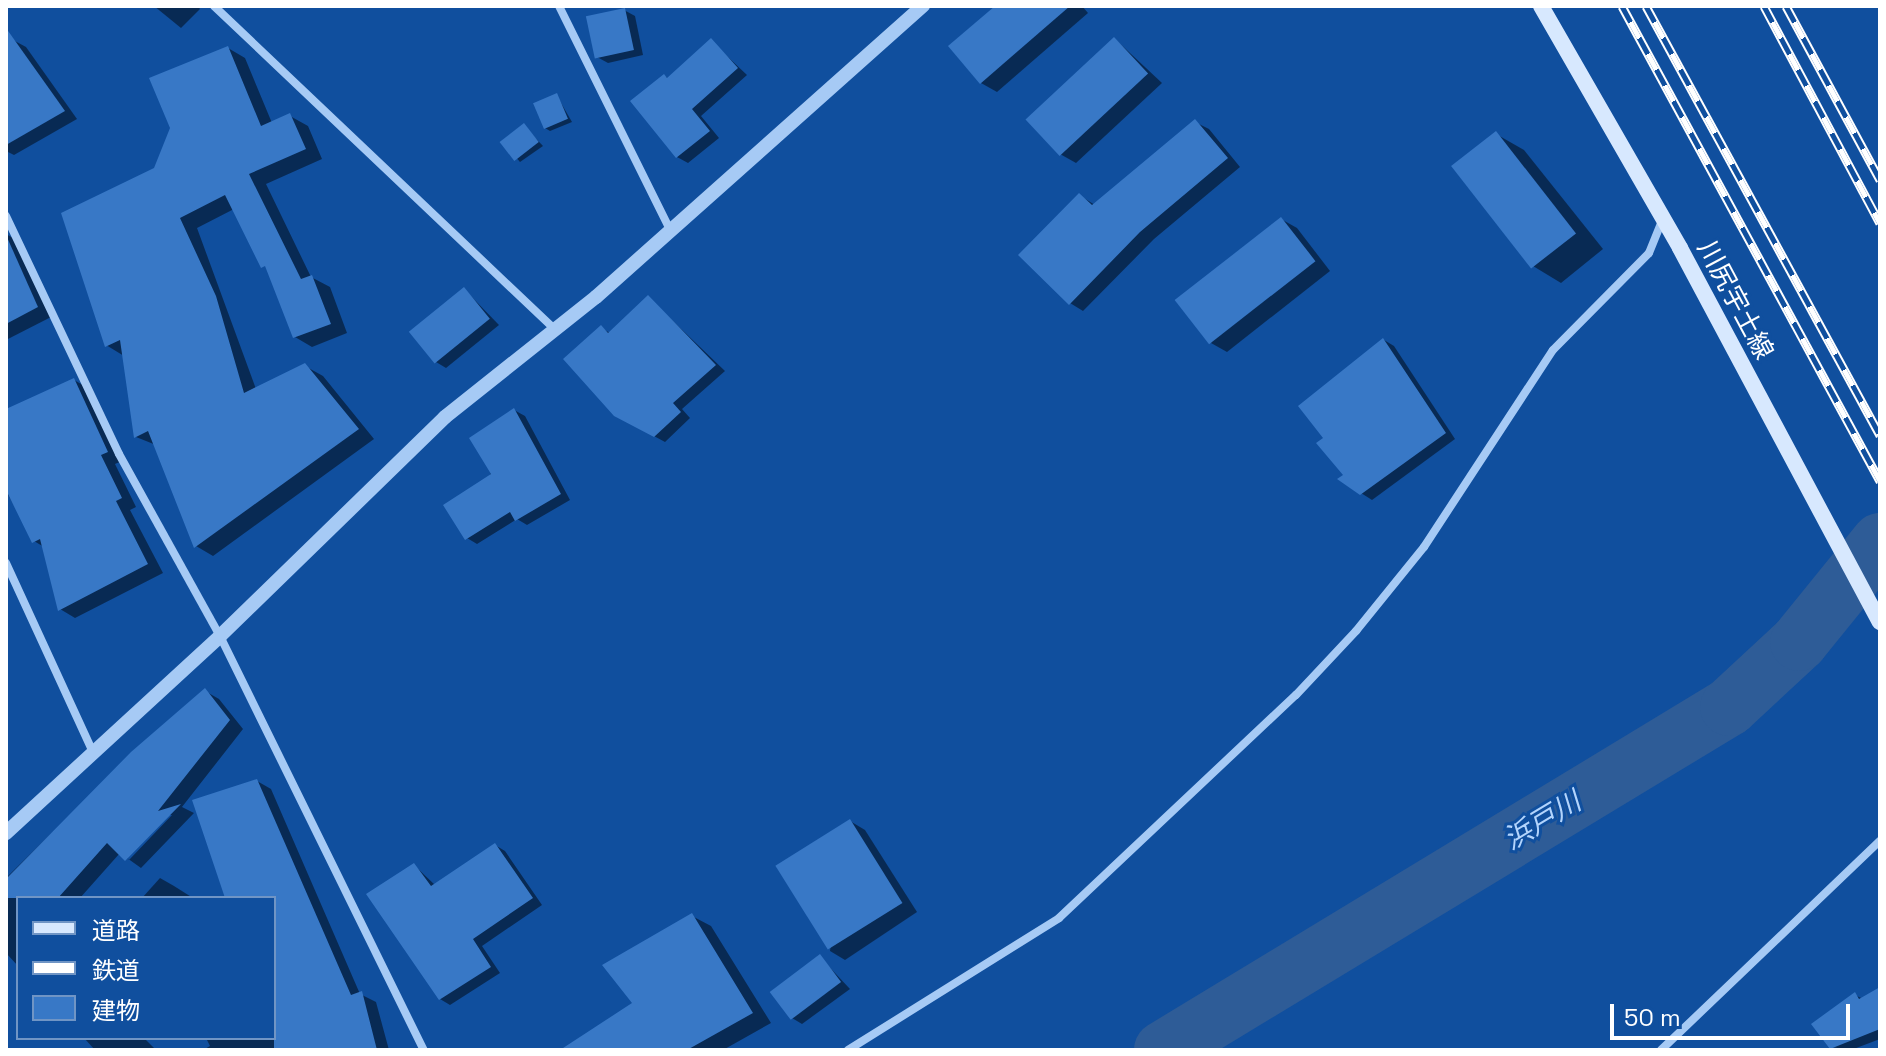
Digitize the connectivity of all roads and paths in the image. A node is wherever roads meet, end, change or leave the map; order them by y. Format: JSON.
{"nodes":[{"id":1,"x":214,"y":6,"type":"edge"},
{"id":2,"x":559,"y":6,"type":"edge"},
{"id":3,"x":923,"y":6,"type":"edge"},
{"id":4,"x":1541,"y":6,"type":"edge"},
{"id":5,"x":6,"y":216,"type":"edge"},
{"id":6,"x":1663,"y":219,"type":"junction"},
{"id":7,"x":670,"y":230,"type":"junction"},
{"id":8,"x":556,"y":330,"type":"junction"},
{"id":9,"x":6,"y":563,"type":"edge"},
{"id":10,"x":1880,"y":622,"type":"edge"},
{"id":11,"x":220,"y":636,"type":"junction"},
{"id":12,"x":93,"y":752,"type":"junction"},
{"id":13,"x":6,"y":833,"type":"edge"},
{"id":14,"x":1880,"y":841,"type":"edge"},
{"id":15,"x":424,"y":1050,"type":"edge"},
{"id":16,"x":848,"y":1050,"type":"edge"},
{"id":17,"x":1661,"y":1050,"type":"edge"}],
"edges":[{"from":1,"to":8,"type":"street"},
{"from":2,"to":7,"type":"street"},
{"from":3,"to":7,"type":"street"},
{"from":4,"to":6,"type":"main road","name":"川尻宇土線"},
{"from":5,"to":11,"type":"street"},
{"from":6,"to":10,"type":"main road","name":"川尻宇土線"},
{"from":6,"to":16,"type":"street"},
{"from":7,"to":8,"type":"street"},
{"from":8,"to":11,"type":"street"},
{"from":9,"to":12,"type":"street"},
{"from":11,"to":12,"type":"street"},
{"from":11,"to":15,"type":"street"},
{"from":12,"to":13,"type":"street"},
{"from":14,"to":17,"type":"street"}]}
